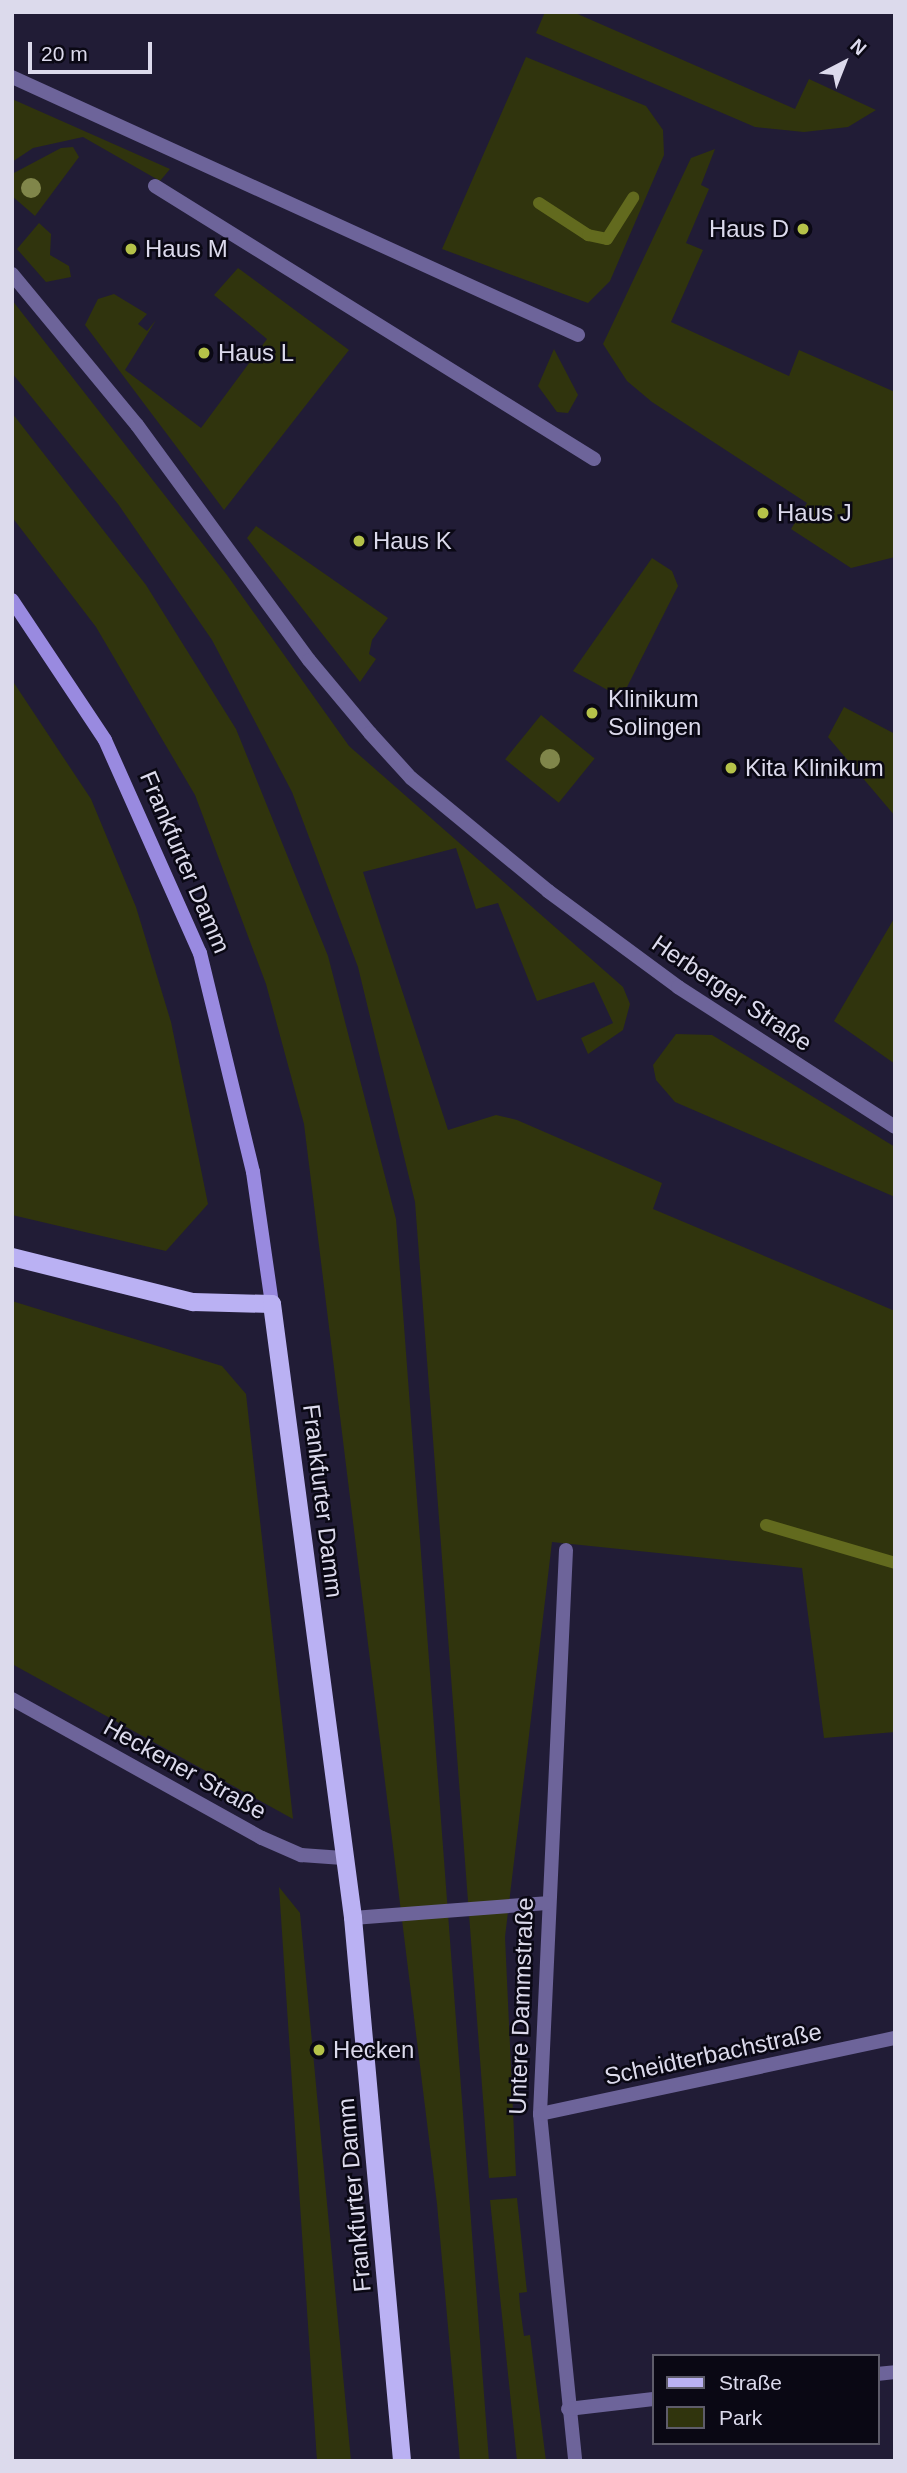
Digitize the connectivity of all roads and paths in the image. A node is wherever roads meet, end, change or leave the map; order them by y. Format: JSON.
{"nodes":[{"id":1,"x":12,"y":78,"type":"edge"},
{"id":2,"x":155,"y":186,"type":"dead end"},
{"id":3,"x":12,"y":274,"type":"edge"},
{"id":4,"x":578,"y":335,"type":"dead end"},
{"id":5,"x":594,"y":459,"type":"dead end"},
{"id":6,"x":12,"y":600,"type":"edge"},
{"id":7,"x":895,"y":1127,"type":"edge"},
{"id":8,"x":12,"y":1257,"type":"edge"},
{"id":9,"x":272,"y":1304,"type":"junction"},
{"id":10,"x":566,"y":1550,"type":"dead end"},
{"id":11,"x":12,"y":1699,"type":"edge"},
{"id":12,"x":343,"y":1858,"type":"junction"},
{"id":13,"x":546,"y":1903,"type":"junction"},
{"id":14,"x":354,"y":1918,"type":"junction"},
{"id":15,"x":895,"y":2038,"type":"edge"},
{"id":16,"x":540,"y":2114,"type":"junction"},
{"id":17,"x":652,"y":2399,"type":"edge"},
{"id":18,"x":568,"y":2409,"type":"junction"},
{"id":19,"x":402,"y":2461,"type":"edge"},
{"id":20,"x":575,"y":2461,"type":"edge"}],
"edges":[{"from":1,"to":4,"type":"street"},
{"from":2,"to":5,"type":"street"},
{"from":3,"to":7,"type":"street","name":"Herberger Straße"},
{"from":6,"to":9,"type":"main road","name":"Frankfurter Damm"},
{"from":8,"to":9,"type":"main road"},
{"from":9,"to":12,"type":"main road","name":"Frankfurter Damm"},
{"from":10,"to":13,"type":"street","name":"Untere Dammstraße"},
{"from":11,"to":12,"type":"street","name":"Heckener Straße"},
{"from":12,"to":14,"type":"main road","name":"Frankfurter Damm"},
{"from":13,"to":14,"type":"street"},
{"from":13,"to":16,"type":"street","name":"Untere Dammstraße"},
{"from":14,"to":19,"type":"main road","name":"Frankfurter Damm"},
{"from":15,"to":16,"type":"street","name":"Scheidterbachstraße"},
{"from":16,"to":18,"type":"street","name":"Untere Dammstraße"},
{"from":17,"to":18,"type":"street"},
{"from":18,"to":20,"type":"street","name":"Untere Dammstraße"}]}
